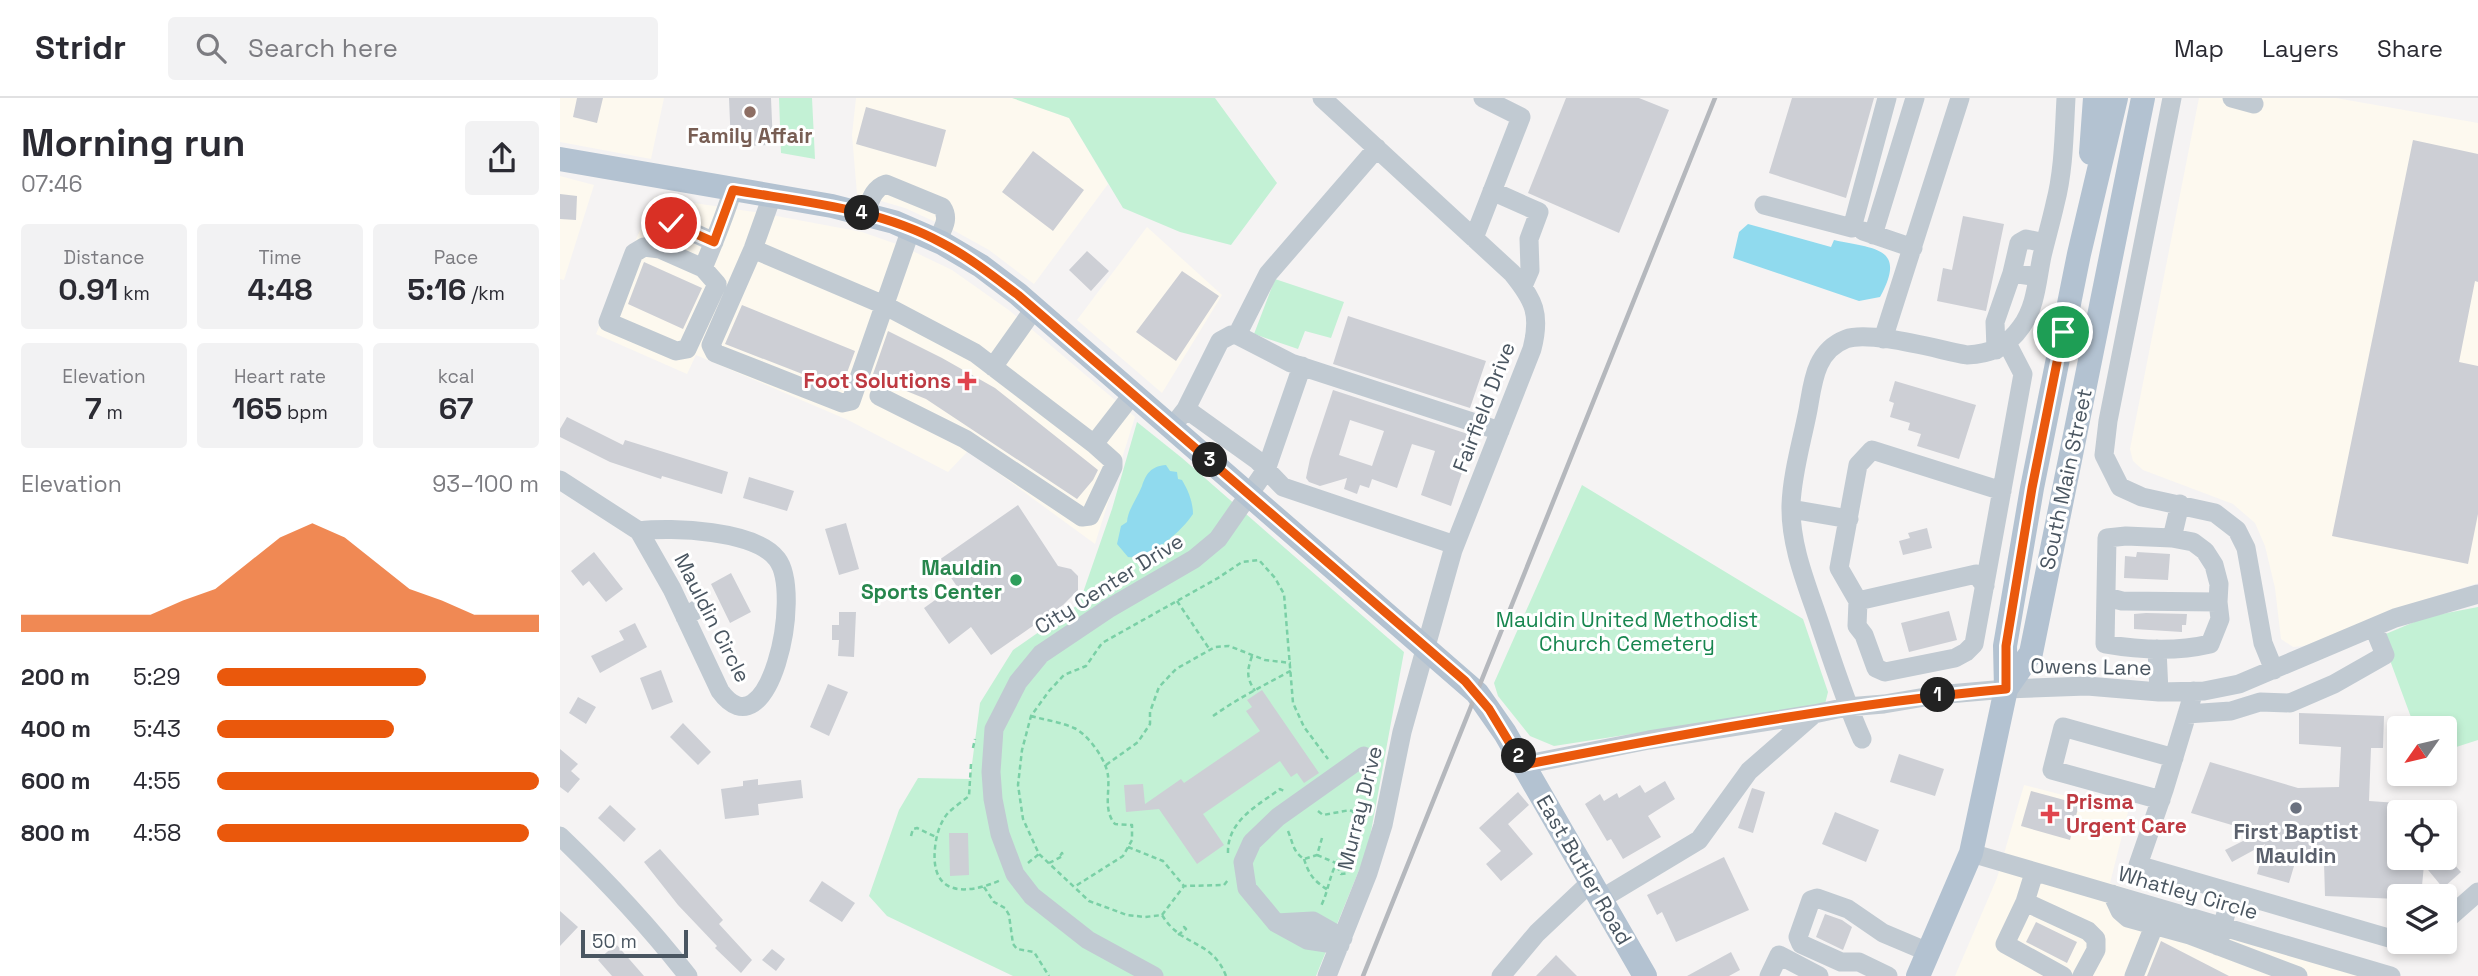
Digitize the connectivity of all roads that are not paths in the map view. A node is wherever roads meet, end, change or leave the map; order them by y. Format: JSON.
{"nodes":[{"id":1,"x":1483,"y":98,"type":"edge"},
{"id":2,"x":1887,"y":98,"type":"edge"},
{"id":3,"x":1915,"y":98,"type":"edge"},
{"id":4,"x":1960,"y":98,"type":"edge"},
{"id":5,"x":2066,"y":98,"type":"edge"},
{"id":6,"x":2095,"y":98,"type":"edge"},
{"id":7,"x":2116,"y":98,"type":"edge"},
{"id":8,"x":2143,"y":98,"type":"edge"},
{"id":9,"x":2172,"y":98,"type":"edge"},
{"id":10,"x":2232,"y":98,"type":"edge"},
{"id":11,"x":1333,"y":102,"type":"edge"},
{"id":12,"x":2255,"y":104,"type":"dead end"},
{"id":13,"x":1377,"y":148,"type":"junction"},
{"id":14,"x":560,"y":160,"type":"edge"},
{"id":15,"x":733,"y":190,"type":"junction"},
{"id":16,"x":1492,"y":191,"type":"junction"},
{"id":17,"x":772,"y":196,"type":"junction"},
{"id":18,"x":1764,"y":205,"type":"dead end"},
{"id":19,"x":865,"y":214,"type":"junction"},
{"id":20,"x":1852,"y":228,"type":"junction"},
{"id":21,"x":911,"y":229,"type":"junction"},
{"id":22,"x":1873,"y":235,"type":"junction"},
{"id":23,"x":1474,"y":238,"type":"junction"},
{"id":24,"x":937,"y":241,"type":"junction"},
{"id":25,"x":714,"y":242,"type":"junction"},
{"id":26,"x":2045,"y":243,"type":"junction"},
{"id":27,"x":1913,"y":247,"type":"junction"},
{"id":28,"x":660,"y":248,"type":"junction"},
{"id":29,"x":753,"y":249,"type":"junction"},
{"id":30,"x":2079,"y":254,"type":"junction"},
{"id":31,"x":703,"y":268,"type":"junction"},
{"id":32,"x":2012,"y":274,"type":"junction"},
{"id":33,"x":2038,"y":277,"type":"junction"},
{"id":34,"x":1523,"y":286,"type":"junction"},
{"id":35,"x":884,"y":305,"type":"junction"},
{"id":36,"x":1034,"y":309,"type":"junction"},
{"id":37,"x":1237,"y":335,"type":"junction"},
{"id":38,"x":1883,"y":339,"type":"junction"},
{"id":39,"x":2001,"y":347,"type":"junction"},
{"id":40,"x":1302,"y":366,"type":"junction"},
{"id":41,"x":993,"y":367,"type":"junction"},
{"id":42,"x":1132,"y":395,"type":"junction"},
{"id":43,"x":879,"y":396,"type":"dead end"},
{"id":44,"x":1178,"y":418,"type":"junction"},
{"id":45,"x":1500,"y":430,"type":"junction"},
{"id":46,"x":1094,"y":443,"type":"junction"},
{"id":47,"x":1266,"y":470,"type":"junction"},
{"id":48,"x":560,"y":480,"type":"edge"},
{"id":49,"x":2002,"y":491,"type":"junction"},
{"id":50,"x":1249,"y":494,"type":"junction"},
{"id":51,"x":2180,"y":504,"type":"junction"},
{"id":52,"x":1791,"y":509,"type":"junction"},
{"id":53,"x":1849,"y":519,"type":"junction"},
{"id":54,"x":639,"y":531,"type":"junction"},
{"id":55,"x":2172,"y":538,"type":"junction"},
{"id":56,"x":1455,"y":545,"type":"junction"},
{"id":57,"x":1985,"y":586,"type":"junction"},
{"id":58,"x":2478,"y":594,"type":"edge"},
{"id":59,"x":2107,"y":597,"type":"junction"},
{"id":60,"x":1858,"y":601,"type":"junction"},
{"id":61,"x":2218,"y":602,"type":"junction"},
{"id":62,"x":702,"y":606,"type":"dead end"},
{"id":63,"x":685,"y":617,"type":"junction"},
{"id":64,"x":1857,"y":626,"type":"junction"},
{"id":65,"x":2374,"y":628,"type":"junction"},
{"id":66,"x":1824,"y":636,"type":"junction"},
{"id":67,"x":1426,"y":647,"type":"junction"},
{"id":68,"x":2157,"y":649,"type":"junction"},
{"id":69,"x":2274,"y":670,"type":"junction"},
{"id":70,"x":2006,"y":689,"type":"junction"},
{"id":71,"x":2194,"y":691,"type":"junction"},
{"id":72,"x":2159,"y":692,"type":"junction"},
{"id":73,"x":1847,"y":707,"type":"junction"},
{"id":74,"x":1814,"y":714,"type":"junction"},
{"id":75,"x":2187,"y":714,"type":"junction"},
{"id":76,"x":1862,"y":739,"type":"dead end"},
{"id":77,"x":1364,"y":756,"type":"dead end"},
{"id":78,"x":2174,"y":758,"type":"junction"},
{"id":79,"x":1523,"y":765,"type":"junction"},
{"id":80,"x":2161,"y":800,"type":"junction"},
{"id":81,"x":560,"y":836,"type":"edge"},
{"id":82,"x":1971,"y":853,"type":"junction"},
{"id":83,"x":2034,"y":873,"type":"junction"},
{"id":84,"x":1596,"y":891,"type":"junction"},
{"id":85,"x":2231,"y":892,"type":"junction"},
{"id":86,"x":2478,"y":892,"type":"edge"},
{"id":87,"x":2112,"y":894,"type":"junction"},
{"id":88,"x":2025,"y":902,"type":"junction"},
{"id":89,"x":2457,"y":910,"type":"edge"},
{"id":90,"x":1276,"y":923,"type":"junction"},
{"id":91,"x":2154,"y":926,"type":"junction"},
{"id":92,"x":2220,"y":937,"type":"junction"},
{"id":93,"x":2387,"y":938,"type":"edge"},
{"id":94,"x":1341,"y":942,"type":"junction"},
{"id":95,"x":1928,"y":952,"type":"junction"},
{"id":96,"x":2312,"y":954,"type":"junction"},
{"id":97,"x":2367,"y":973,"type":"edge"},
{"id":98,"x":688,"y":976,"type":"edge"},
{"id":99,"x":1154,"y":976,"type":"edge"},
{"id":100,"x":1327,"y":976,"type":"edge"},
{"id":101,"x":1501,"y":976,"type":"edge"},
{"id":102,"x":1645,"y":976,"type":"edge"},
{"id":103,"x":1769,"y":976,"type":"edge"},
{"id":104,"x":1819,"y":976,"type":"edge"},
{"id":105,"x":1888,"y":976,"type":"edge"},
{"id":106,"x":1918,"y":976,"type":"edge"},
{"id":107,"x":2063,"y":976,"type":"edge"},
{"id":108,"x":2082,"y":976,"type":"edge"},
{"id":109,"x":2134,"y":976,"type":"edge"},
{"id":110,"x":2298,"y":976,"type":"edge"},
{"id":111,"x":2306,"y":976,"type":"edge"},
{"id":112,"x":2391,"y":976,"type":"edge"}],
"edges":[{"from":1,"to":16,"type":"street"},
{"from":2,"to":20,"type":"street"},
{"from":3,"to":22,"type":"street"},
{"from":4,"to":27,"type":"street"},
{"from":5,"to":26,"type":"street"},
{"from":6,"to":30,"type":"main road"},
{"from":7,"to":30,"type":"main road","name":"South Main Street"},
{"from":8,"to":70,"type":"main road","name":"South Main Street"},
{"from":9,"to":51,"type":"street"},
{"from":10,"to":12,"type":"street"},
{"from":11,"to":13,"type":"street","name":"Fairfield Drive"},
{"from":13,"to":23,"type":"street","name":"Fairfield Drive"},
{"from":13,"to":37,"type":"street"},
{"from":14,"to":15,"type":"main road","name":"East Butler Road"},
{"from":15,"to":17,"type":"main road","name":"East Butler Road"},
{"from":15,"to":25,"type":"street"},
{"from":16,"to":23,"type":"street"},
{"from":16,"to":34,"type":"street"},
{"from":17,"to":19,"type":"main road","name":"East Butler Road"},
{"from":17,"to":29,"type":"street"},
{"from":18,"to":20,"type":"street"},
{"from":19,"to":21,"type":"main road","name":"East Butler Road"},
{"from":19,"to":24,"type":"street"},
{"from":20,"to":22,"type":"street"},
{"from":21,"to":24,"type":"main road","name":"East Butler Road"},
{"from":21,"to":35,"type":"street"},
{"from":22,"to":27,"type":"street"},
{"from":23,"to":34,"type":"street","name":"Fairfield Drive"},
{"from":24,"to":36,"type":"main road","name":"East Butler Road"},
{"from":25,"to":28,"type":"street"},
{"from":25,"to":31,"type":"street"},
{"from":26,"to":32,"type":"street"},
{"from":26,"to":33,"type":"street"},
{"from":27,"to":38,"type":"street"},
{"from":28,"to":31,"type":"street"},
{"from":28,"to":31,"type":"street"},
{"from":29,"to":35,"type":"street"},
{"from":29,"to":35,"type":"street"},
{"from":30,"to":70,"type":"main road","name":"South Main Street"},
{"from":32,"to":33,"type":"street"},
{"from":32,"to":39,"type":"street"},
{"from":33,"to":39,"type":"street"},
{"from":34,"to":45,"type":"street","name":"Fairfield Drive"},
{"from":35,"to":41,"type":"street"},
{"from":36,"to":41,"type":"street"},
{"from":36,"to":42,"type":"main road","name":"East Butler Road"},
{"from":37,"to":40,"type":"street"},
{"from":37,"to":44,"type":"street"},
{"from":38,"to":39,"type":"street"},
{"from":38,"to":52,"type":"street"},
{"from":39,"to":49,"type":"street"},
{"from":40,"to":45,"type":"street"},
{"from":40,"to":47,"type":"street","name":"City Center Drive"},
{"from":41,"to":46,"type":"street"},
{"from":42,"to":44,"type":"main road","name":"East Butler Road"},
{"from":42,"to":46,"type":"street"},
{"from":43,"to":46,"type":"street"},
{"from":44,"to":47,"type":"street"},
{"from":44,"to":50,"type":"main road","name":"East Butler Road"},
{"from":45,"to":56,"type":"street","name":"Fairfield Drive"},
{"from":47,"to":50,"type":"street","name":"City Center Drive"},
{"from":47,"to":56,"type":"street"},
{"from":48,"to":54,"type":"street","name":"Mauldin Circle"},
{"from":49,"to":53,"type":"street"},
{"from":49,"to":57,"type":"street"},
{"from":50,"to":67,"type":"main road","name":"East Butler Road"},
{"from":50,"to":99,"type":"street","name":"City Center Drive"},
{"from":51,"to":55,"type":"street"},
{"from":51,"to":69,"type":"street"},
{"from":52,"to":53,"type":"street"},
{"from":52,"to":66,"type":"street"},
{"from":53,"to":60,"type":"street"},
{"from":54,"to":63,"type":"street","name":"Mauldin Circle"},
{"from":54,"to":63,"type":"street","name":"Mauldin Circle"},
{"from":55,"to":59,"type":"street"},
{"from":55,"to":61,"type":"street"},
{"from":56,"to":67,"type":"street","name":"Fairfield Drive"},
{"from":57,"to":60,"type":"street"},
{"from":57,"to":64,"type":"street"},
{"from":58,"to":65,"type":"street","name":"Owens Lane"},
{"from":59,"to":61,"type":"street"},
{"from":59,"to":68,"type":"street"},
{"from":60,"to":64,"type":"street"},
{"from":61,"to":68,"type":"street"},
{"from":62,"to":63,"type":"street"},
{"from":64,"to":66,"type":"street"},
{"from":65,"to":69,"type":"street","name":"Owens Lane"},
{"from":65,"to":75,"type":"street"},
{"from":66,"to":73,"type":"street"},
{"from":67,"to":79,"type":"main road","name":"East Butler Road"},
{"from":67,"to":94,"type":"street","name":"Murray Drive"},
{"from":68,"to":72,"type":"street"},
{"from":69,"to":71,"type":"street","name":"Owens Lane"},
{"from":70,"to":72,"type":"street","name":"Owens Lane"},
{"from":70,"to":73,"type":"street","name":"Owens Lane"},
{"from":70,"to":82,"type":"main road","name":"South Main Street"},
{"from":71,"to":72,"type":"street","name":"Owens Lane"},
{"from":71,"to":75,"type":"street"},
{"from":73,"to":74,"type":"street","name":"Owens Lane"},
{"from":73,"to":76,"type":"street"},
{"from":74,"to":79,"type":"street","name":"Owens Lane"},
{"from":74,"to":84,"type":"street"},
{"from":75,"to":78,"type":"street"},
{"from":77,"to":90,"type":"street"},
{"from":78,"to":80,"type":"street"},
{"from":78,"to":80,"type":"street"},
{"from":79,"to":84,"type":"main road","name":"East Butler Road"},
{"from":80,"to":85,"type":"street"},
{"from":81,"to":98,"type":"street"},
{"from":82,"to":83,"type":"street","name":"Whatley Circle"},
{"from":82,"to":95,"type":"main road","name":"South Main Street"},
{"from":83,"to":87,"type":"street","name":"Whatley Circle"},
{"from":83,"to":88,"type":"street"},
{"from":84,"to":101,"type":"street"},
{"from":84,"to":102,"type":"main road","name":"East Butler Road"},
{"from":85,"to":92,"type":"street"},
{"from":85,"to":93,"type":"street"},
{"from":86,"to":89,"type":"street"},
{"from":87,"to":91,"type":"street"},
{"from":87,"to":92,"type":"street","name":"Whatley Circle"},
{"from":88,"to":107,"type":"street"},
{"from":88,"to":108,"type":"street"},
{"from":90,"to":94,"type":"street"},
{"from":90,"to":94,"type":"street"},
{"from":91,"to":92,"type":"street"},
{"from":91,"to":109,"type":"street"},
{"from":92,"to":96,"type":"street","name":"Whatley Circle"},
{"from":92,"to":110,"type":"street"},
{"from":94,"to":100,"type":"street","name":"Murray Drive"},
{"from":95,"to":105,"type":"street"},
{"from":95,"to":106,"type":"main road","name":"South Main Street"},
{"from":96,"to":97,"type":"street","name":"Whatley Circle"},
{"from":96,"to":111,"type":"street"},
{"from":97,"to":112,"type":"street","name":"Whatley Circle"},
{"from":103,"to":104,"type":"street"}]}
